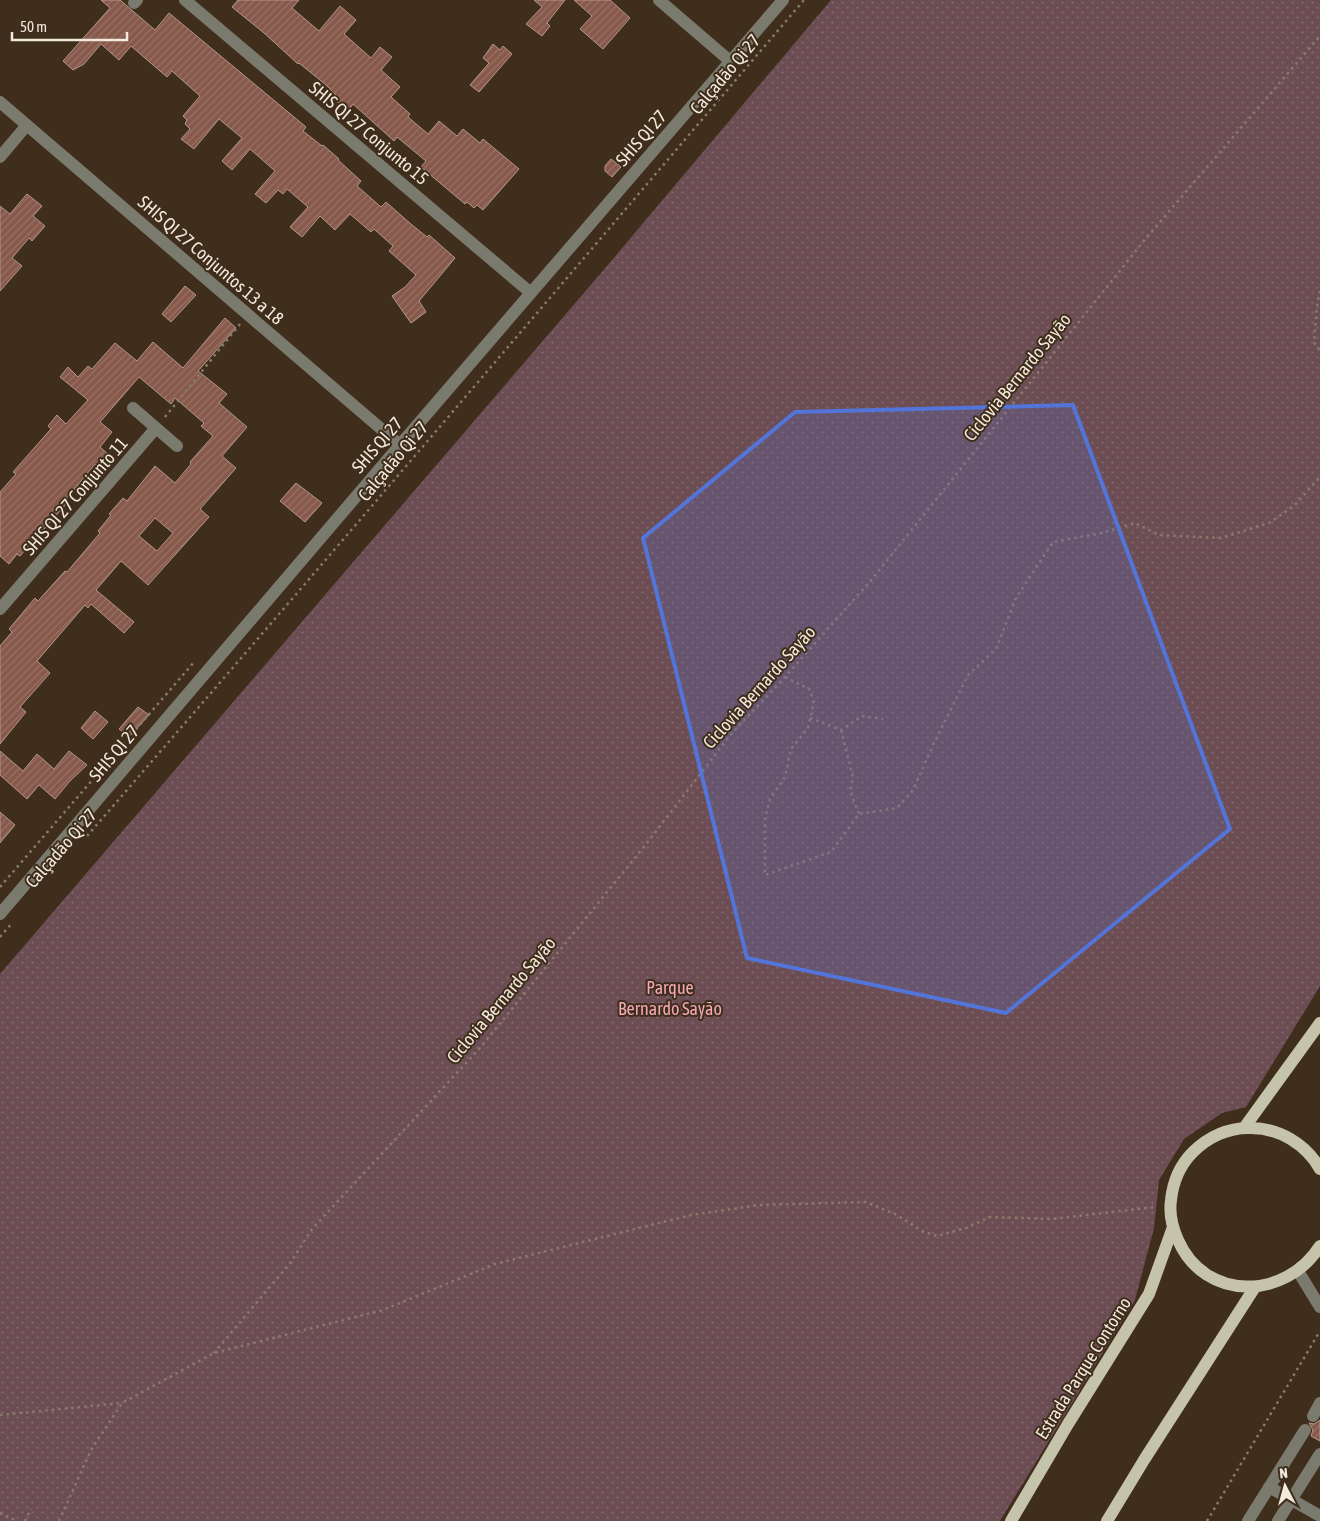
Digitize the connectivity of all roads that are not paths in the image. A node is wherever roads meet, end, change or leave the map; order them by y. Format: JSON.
{"nodes":[{"id":1,"x":185,"y":0,"type":"edge"},
{"id":2,"x":659,"y":0,"type":"edge"},
{"id":3,"x":783,"y":0,"type":"edge"},
{"id":4,"x":730,"y":62,"type":"junction"},
{"id":5,"x":0,"y":102,"type":"edge"},
{"id":6,"x":27,"y":125,"type":"junction"},
{"id":7,"x":0,"y":157,"type":"edge"},
{"id":8,"x":531,"y":293,"type":"junction"},
{"id":9,"x":132,"y":408,"type":"dead end"},
{"id":10,"x":156,"y":428,"type":"junction"},
{"id":11,"x":400,"y":445,"type":"junction"},
{"id":12,"x":177,"y":446,"type":"dead end"},
{"id":13,"x":0,"y":609,"type":"edge"},
{"id":14,"x":2,"y":906,"type":"edge"},
{"id":15,"x":1320,"y":1023,"type":"edge"},
{"id":16,"x":1244,"y":1128,"type":"junction"},
{"id":17,"x":1319,"y":1164,"type":"edge"},
{"id":18,"x":1173,"y":1227,"type":"junction"},
{"id":19,"x":1320,"y":1246,"type":"edge"},
{"id":20,"x":1298,"y":1271,"type":"junction"},
{"id":21,"x":1255,"y":1287,"type":"junction"},
{"id":22,"x":1320,"y":1307,"type":"edge"},
{"id":23,"x":1320,"y":1403,"type":"edge"},
{"id":24,"x":1313,"y":1416,"type":"dead end"},
{"id":25,"x":1305,"y":1430,"type":"dead end"},
{"id":26,"x":1320,"y":1454,"type":"edge"},
{"id":27,"x":1269,"y":1487,"type":"junction"},
{"id":28,"x":1292,"y":1500,"type":"junction"},
{"id":29,"x":1320,"y":1516,"type":"edge"},
{"id":30,"x":1011,"y":1521,"type":"edge"},
{"id":31,"x":1108,"y":1521,"type":"edge"},
{"id":32,"x":1248,"y":1521,"type":"edge"},
{"id":33,"x":1278,"y":1521,"type":"edge"}],
"edges":[{"from":1,"to":8,"type":"street","name":"SHIS QI 27 Conjunto 15"},
{"from":2,"to":4,"type":"street"},
{"from":3,"to":4,"type":"street","name":"SHIS QI 27"},
{"from":4,"to":8,"type":"street","name":"SHIS QI 27"},
{"from":5,"to":6,"type":"street","name":"SHIS QI 27 Conjuntos 13 a 18"},
{"from":6,"to":7,"type":"street"},
{"from":6,"to":11,"type":"street","name":"SHIS QI 27 Conjuntos 13 a 18"},
{"from":8,"to":11,"type":"street","name":"SHIS QI 27"},
{"from":9,"to":10,"type":"street"},
{"from":10,"to":12,"type":"street"},
{"from":10,"to":13,"type":"street","name":"SHIS QI 27 Conjunto 11"},
{"from":11,"to":14,"type":"street","name":"SHIS QI 27"},
{"from":15,"to":16,"type":"main road"},
{"from":16,"to":17,"type":"main road"},
{"from":16,"to":18,"type":"main road"},
{"from":18,"to":21,"type":"main road"},
{"from":18,"to":30,"type":"main road","name":"Estrada Parque Contorno"},
{"from":19,"to":20,"type":"main road"},
{"from":20,"to":21,"type":"main road"},
{"from":20,"to":22,"type":"street"},
{"from":21,"to":31,"type":"main road"},
{"from":23,"to":24,"type":"street"},
{"from":25,"to":27,"type":"street"},
{"from":26,"to":28,"type":"street"},
{"from":27,"to":28,"type":"street"},
{"from":27,"to":32,"type":"street"},
{"from":28,"to":29,"type":"street"},
{"from":28,"to":33,"type":"street"}]}
